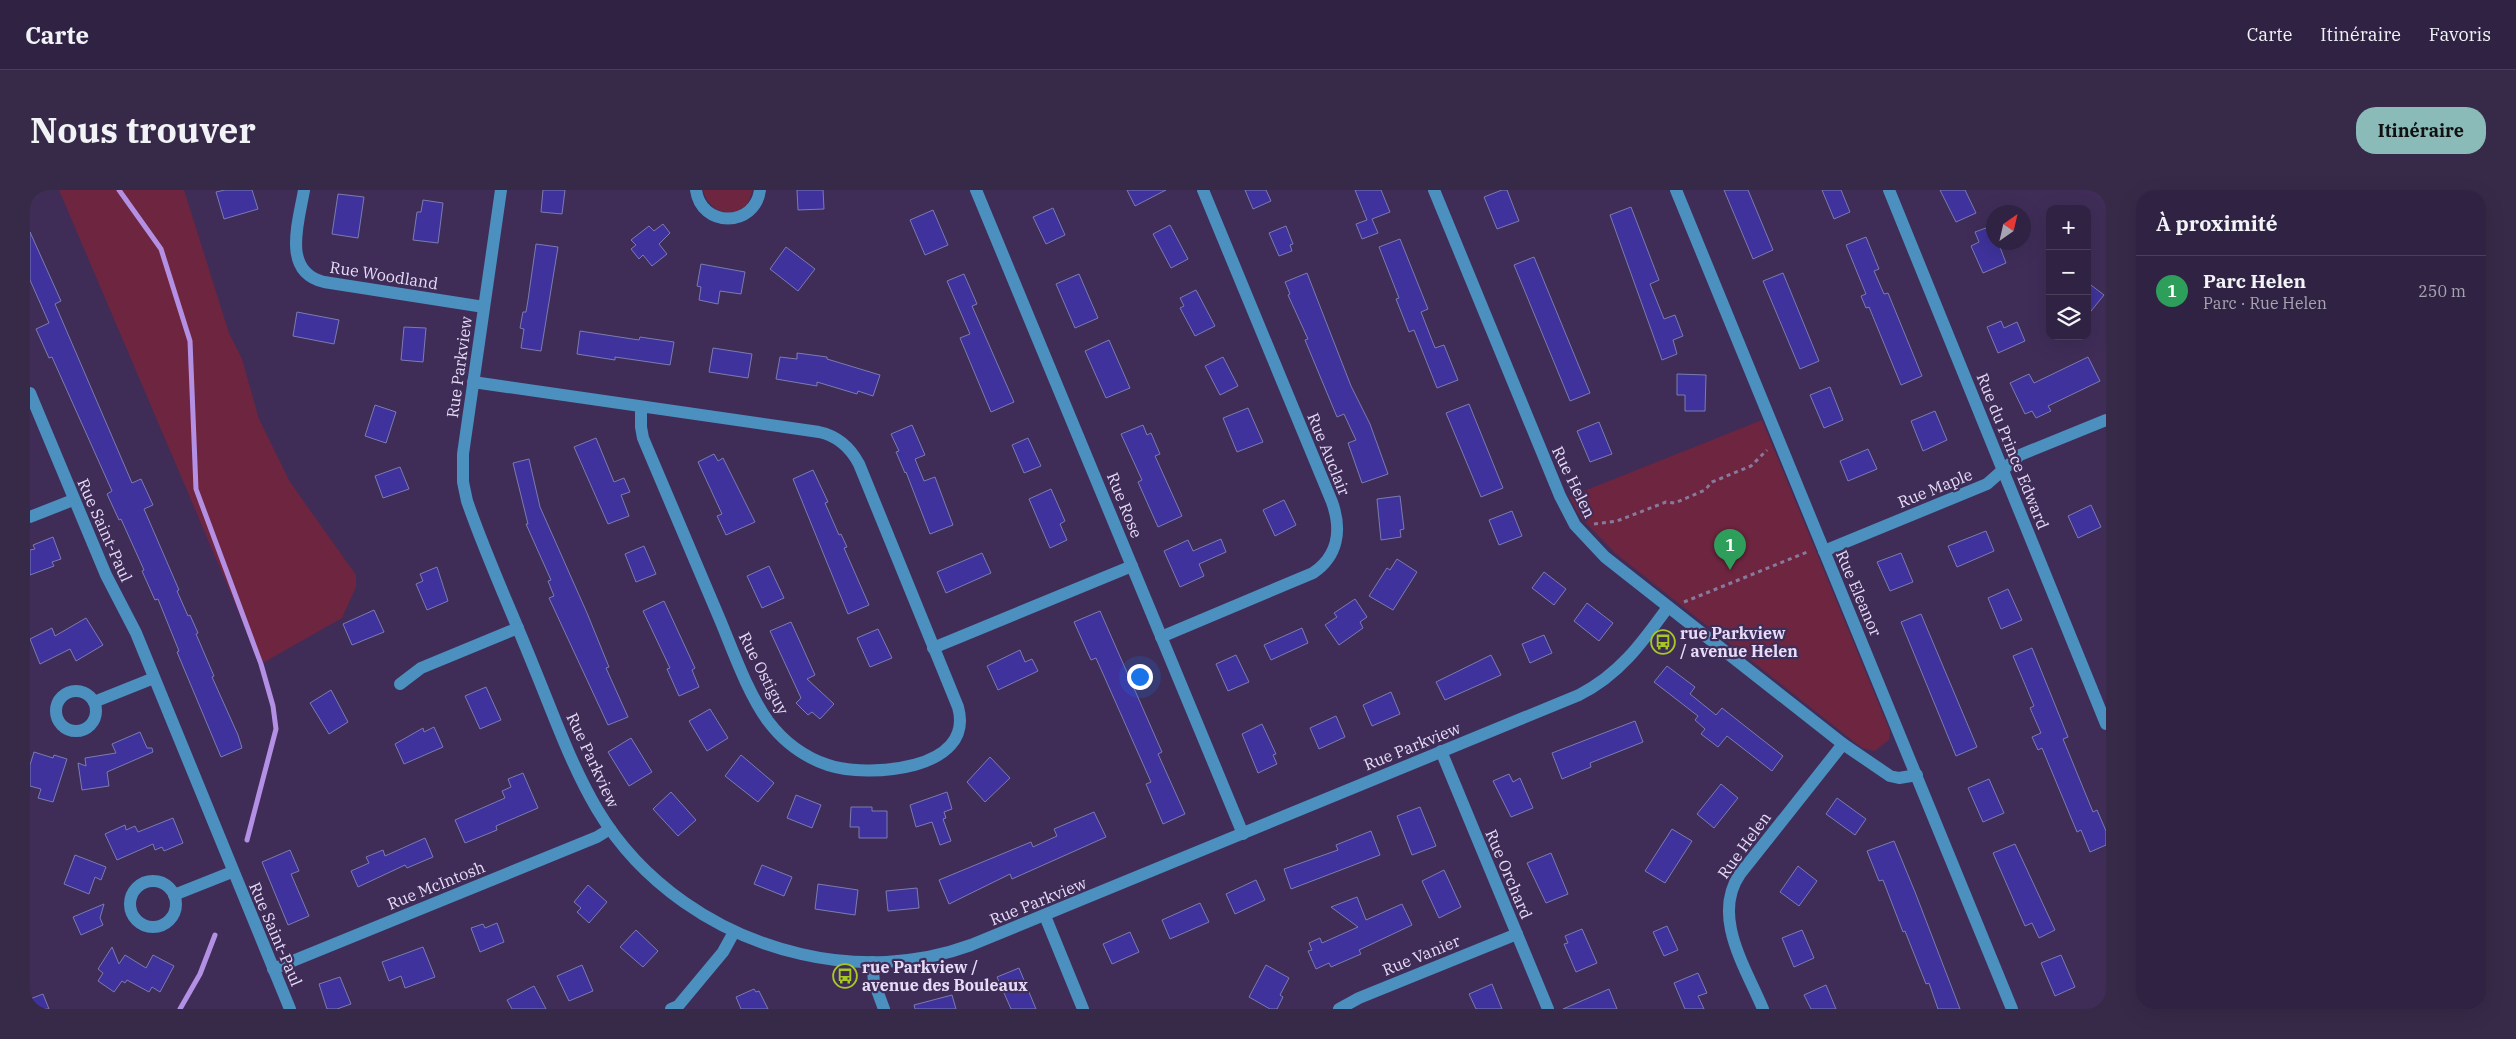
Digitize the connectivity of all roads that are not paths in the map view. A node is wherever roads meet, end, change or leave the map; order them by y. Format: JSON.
{"nodes":[{"id":1,"x":304,"y":190,"type":"edge"},
{"id":2,"x":502,"y":190,"type":"edge"},
{"id":3,"x":696,"y":190,"type":"edge"},
{"id":4,"x":760,"y":190,"type":"edge"},
{"id":5,"x":976,"y":190,"type":"edge"},
{"id":6,"x":1203,"y":190,"type":"edge"},
{"id":7,"x":1434,"y":190,"type":"edge"},
{"id":8,"x":1676,"y":190,"type":"edge"},
{"id":9,"x":1889,"y":190,"type":"edge"},
{"id":10,"x":484,"y":307,"type":"junction"},
{"id":11,"x":473,"y":382,"type":"junction"},
{"id":12,"x":30,"y":393,"type":"edge"},
{"id":13,"x":641,"y":407,"type":"junction"},
{"id":14,"x":2106,"y":420,"type":"edge"},
{"id":15,"x":2003,"y":470,"type":"junction"},
{"id":16,"x":73,"y":500,"type":"junction"},
{"id":17,"x":30,"y":517,"type":"edge"},
{"id":18,"x":1819,"y":548,"type":"junction"},
{"id":19,"x":1132,"y":566,"type":"junction"},
{"id":20,"x":1668,"y":607,"type":"junction"},
{"id":21,"x":518,"y":628,"type":"junction"},
{"id":22,"x":1161,"y":637,"type":"junction"},
{"id":23,"x":933,"y":648,"type":"junction"},
{"id":24,"x":154,"y":678,"type":"junction"},
{"id":25,"x":400,"y":684,"type":"dead end"},
{"id":26,"x":94,"y":702,"type":"dead end"},
{"id":27,"x":2106,"y":724,"type":"edge"},
{"id":28,"x":1843,"y":744,"type":"junction"},
{"id":29,"x":1441,"y":752,"type":"junction"},
{"id":30,"x":1917,"y":775,"type":"junction"},
{"id":31,"x":610,"y":828,"type":"junction"},
{"id":32,"x":1243,"y":834,"type":"junction"},
{"id":33,"x":232,"y":872,"type":"junction"},
{"id":34,"x":174,"y":895,"type":"dead end"},
{"id":35,"x":1045,"y":916,"type":"junction"},
{"id":36,"x":734,"y":932,"type":"junction"},
{"id":37,"x":1517,"y":934,"type":"junction"},
{"id":38,"x":872,"y":962,"type":"junction"},
{"id":39,"x":273,"y":969,"type":"junction"},
{"id":40,"x":676,"y":1008,"type":"edge"},
{"id":41,"x":290,"y":1009,"type":"edge"},
{"id":42,"x":884,"y":1009,"type":"edge"},
{"id":43,"x":1083,"y":1009,"type":"edge"},
{"id":44,"x":1339,"y":1009,"type":"edge"},
{"id":45,"x":1548,"y":1009,"type":"edge"},
{"id":46,"x":1763,"y":1009,"type":"edge"},
{"id":47,"x":2012,"y":1009,"type":"edge"}],
"edges":[{"from":1,"to":10,"type":"street","name":"Rue Woodland"},
{"from":2,"to":10,"type":"street","name":"Rue Parkview"},
{"from":3,"to":4,"type":"street"},
{"from":5,"to":19,"type":"street","name":"Rue Rose"},
{"from":6,"to":22,"type":"street","name":"Rue Auclair"},
{"from":7,"to":20,"type":"street","name":"Rue Helen"},
{"from":8,"to":18,"type":"street","name":"Rue Eleanor"},
{"from":9,"to":15,"type":"street","name":"Rue du Prince Edward"},
{"from":10,"to":11,"type":"street","name":"Rue Parkview"},
{"from":11,"to":13,"type":"street","name":"Rue Ostiguy"},
{"from":11,"to":21,"type":"street","name":"Rue Parkview"},
{"from":12,"to":16,"type":"street","name":"Rue Saint-Paul"},
{"from":13,"to":23,"type":"street","name":"Rue Ostiguy"},
{"from":13,"to":23,"type":"street","name":"Rue Ostiguy"},
{"from":14,"to":15,"type":"street","name":"Rue Maple"},
{"from":15,"to":18,"type":"street","name":"Rue Maple"},
{"from":15,"to":27,"type":"street","name":"Rue du Prince Edward"},
{"from":16,"to":17,"type":"street"},
{"from":16,"to":24,"type":"street","name":"Rue Saint-Paul"},
{"from":18,"to":30,"type":"street","name":"Rue Eleanor"},
{"from":19,"to":22,"type":"street","name":"Rue Rose"},
{"from":19,"to":23,"type":"street"},
{"from":20,"to":28,"type":"street","name":"Rue Helen"},
{"from":20,"to":29,"type":"street","name":"Rue Parkview"},
{"from":21,"to":25,"type":"street"},
{"from":21,"to":31,"type":"street","name":"Rue Parkview"},
{"from":22,"to":32,"type":"street","name":"Rue Rose"},
{"from":24,"to":26,"type":"street"},
{"from":24,"to":33,"type":"street","name":"Rue Saint-Paul"},
{"from":28,"to":30,"type":"street","name":"Rue Helen"},
{"from":28,"to":46,"type":"street","name":"Rue Helen"},
{"from":29,"to":32,"type":"street","name":"Rue Parkview"},
{"from":29,"to":37,"type":"street","name":"Rue Orchard"},
{"from":30,"to":47,"type":"street","name":"Rue Eleanor"},
{"from":31,"to":36,"type":"street","name":"Rue Parkview"},
{"from":31,"to":39,"type":"street","name":"Rue McIntosh"},
{"from":32,"to":35,"type":"street","name":"Rue Parkview"},
{"from":33,"to":34,"type":"street","name":"Rue Saint-Paul"},
{"from":33,"to":39,"type":"street","name":"Rue Saint-Paul"},
{"from":35,"to":38,"type":"street","name":"Rue Parkview"},
{"from":35,"to":43,"type":"street"},
{"from":36,"to":38,"type":"street","name":"Rue Parkview"},
{"from":36,"to":40,"type":"street"},
{"from":37,"to":44,"type":"street","name":"Rue Vanier"},
{"from":37,"to":45,"type":"street","name":"Rue Orchard"},
{"from":38,"to":42,"type":"street"},
{"from":39,"to":41,"type":"street","name":"Rue Saint-Paul"}]}
